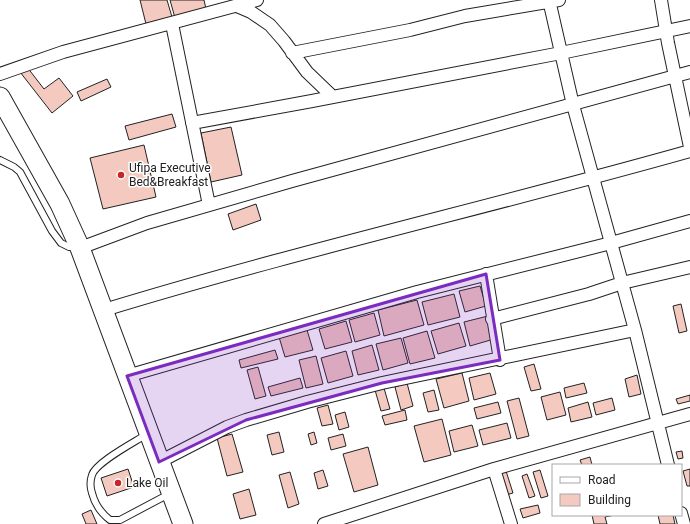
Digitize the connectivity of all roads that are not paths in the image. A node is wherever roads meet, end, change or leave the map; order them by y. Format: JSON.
{"nodes":[{"id":1,"x":257,"y":0,"type":"edge"},
{"id":2,"x":661,"y":0,"type":"edge"},
{"id":3,"x":552,"y":1,"type":"edge"},
{"id":4,"x":237,"y":6,"type":"junction"},
{"id":5,"x":172,"y":24,"type":"junction"},
{"id":6,"x":690,"y":26,"type":"edge"},
{"id":7,"x":666,"y":31,"type":"junction"},
{"id":8,"x":292,"y":53,"type":"junction"},
{"id":9,"x":561,"y":53,"type":"junction"},
{"id":10,"x":690,"y":72,"type":"edge"},
{"id":11,"x":0,"y":74,"type":"edge"},
{"id":12,"x":675,"y":77,"type":"junction"},
{"id":13,"x":0,"y":97,"type":"edge"},
{"id":14,"x":333,"y":97,"type":"junction"},
{"id":15,"x":573,"y":105,"type":"junction"},
{"id":16,"x":192,"y":123,"type":"junction"},
{"id":17,"x":690,"y":147,"type":"edge"},
{"id":18,"x":690,"y":150,"type":"edge"},
{"id":19,"x":0,"y":160,"type":"edge"},
{"id":20,"x":593,"y":177,"type":"junction"},
{"id":21,"x":209,"y":205,"type":"junction"},
{"id":22,"x":690,"y":221,"type":"edge"},
{"id":23,"x":611,"y":243,"type":"junction"},
{"id":24,"x":80,"y":248,"type":"junction"},
{"id":25,"x":690,"y":267,"type":"edge"},
{"id":26,"x":486,"y":274,"type":"junction"},
{"id":27,"x":622,"y":283,"type":"junction"},
{"id":28,"x":104,"y":310,"type":"junction"},
{"id":29,"x":492,"y":319,"type":"junction"},
{"id":30,"x":635,"y":330,"type":"junction"},
{"id":31,"x":500,"y":360,"type":"junction"},
{"id":32,"x":127,"y":376,"type":"junction"},
{"id":33,"x":690,"y":414,"type":"edge"},
{"id":34,"x":657,"y":423,"type":"junction"},
{"id":35,"x":148,"y":434,"type":"junction"},
{"id":36,"x":159,"y":462,"type":"junction"},
{"id":37,"x":668,"y":464,"type":"edge"},
{"id":38,"x":494,"y":469,"type":"junction"},
{"id":39,"x":171,"y":493,"type":"junction"},
{"id":40,"x":183,"y":524,"type":"edge"},
{"id":41,"x":324,"y":524,"type":"edge"},
{"id":42,"x":511,"y":524,"type":"edge"}],
"edges":[{"from":1,"to":4,"type":"street"},
{"from":2,"to":7,"type":"street"},
{"from":3,"to":8,"type":"street"},
{"from":3,"to":9,"type":"street"},
{"from":4,"to":5,"type":"street"},
{"from":4,"to":8,"type":"street"},
{"from":5,"to":11,"type":"street"},
{"from":5,"to":16,"type":"street"},
{"from":6,"to":7,"type":"street"},
{"from":7,"to":9,"type":"street"},
{"from":7,"to":12,"type":"street"},
{"from":8,"to":14,"type":"street"},
{"from":9,"to":14,"type":"street"},
{"from":9,"to":15,"type":"street"},
{"from":10,"to":12,"type":"street"},
{"from":12,"to":15,"type":"street"},
{"from":12,"to":17,"type":"street"},
{"from":13,"to":24,"type":"highway"},
{"from":14,"to":16,"type":"street"},
{"from":15,"to":20,"type":"street"},
{"from":15,"to":21,"type":"street"},
{"from":16,"to":21,"type":"street"},
{"from":18,"to":20,"type":"street"},
{"from":19,"to":24,"type":"lane"},
{"from":20,"to":23,"type":"street"},
{"from":20,"to":28,"type":"street"},
{"from":21,"to":24,"type":"street"},
{"from":22,"to":23,"type":"street"},
{"from":23,"to":26,"type":"street"},
{"from":23,"to":27,"type":"street"},
{"from":24,"to":28,"type":"highway"},
{"from":25,"to":27,"type":"street"},
{"from":26,"to":29,"type":"street"},
{"from":26,"to":32,"type":"street"},
{"from":27,"to":29,"type":"street"},
{"from":27,"to":30,"type":"street"},
{"from":28,"to":32,"type":"highway"},
{"from":29,"to":31,"type":"street"},
{"from":30,"to":31,"type":"street"},
{"from":30,"to":34,"type":"street"},
{"from":31,"to":36,"type":"street"},
{"from":32,"to":35,"type":"highway"},
{"from":33,"to":34,"type":"street"},
{"from":34,"to":37,"type":"street"},
{"from":34,"to":38,"type":"street"},
{"from":35,"to":36,"type":"highway"},
{"from":35,"to":39,"type":"lane"},
{"from":36,"to":39,"type":"highway"},
{"from":38,"to":41,"type":"street"},
{"from":38,"to":42,"type":"street"},
{"from":39,"to":40,"type":"highway"}]}
